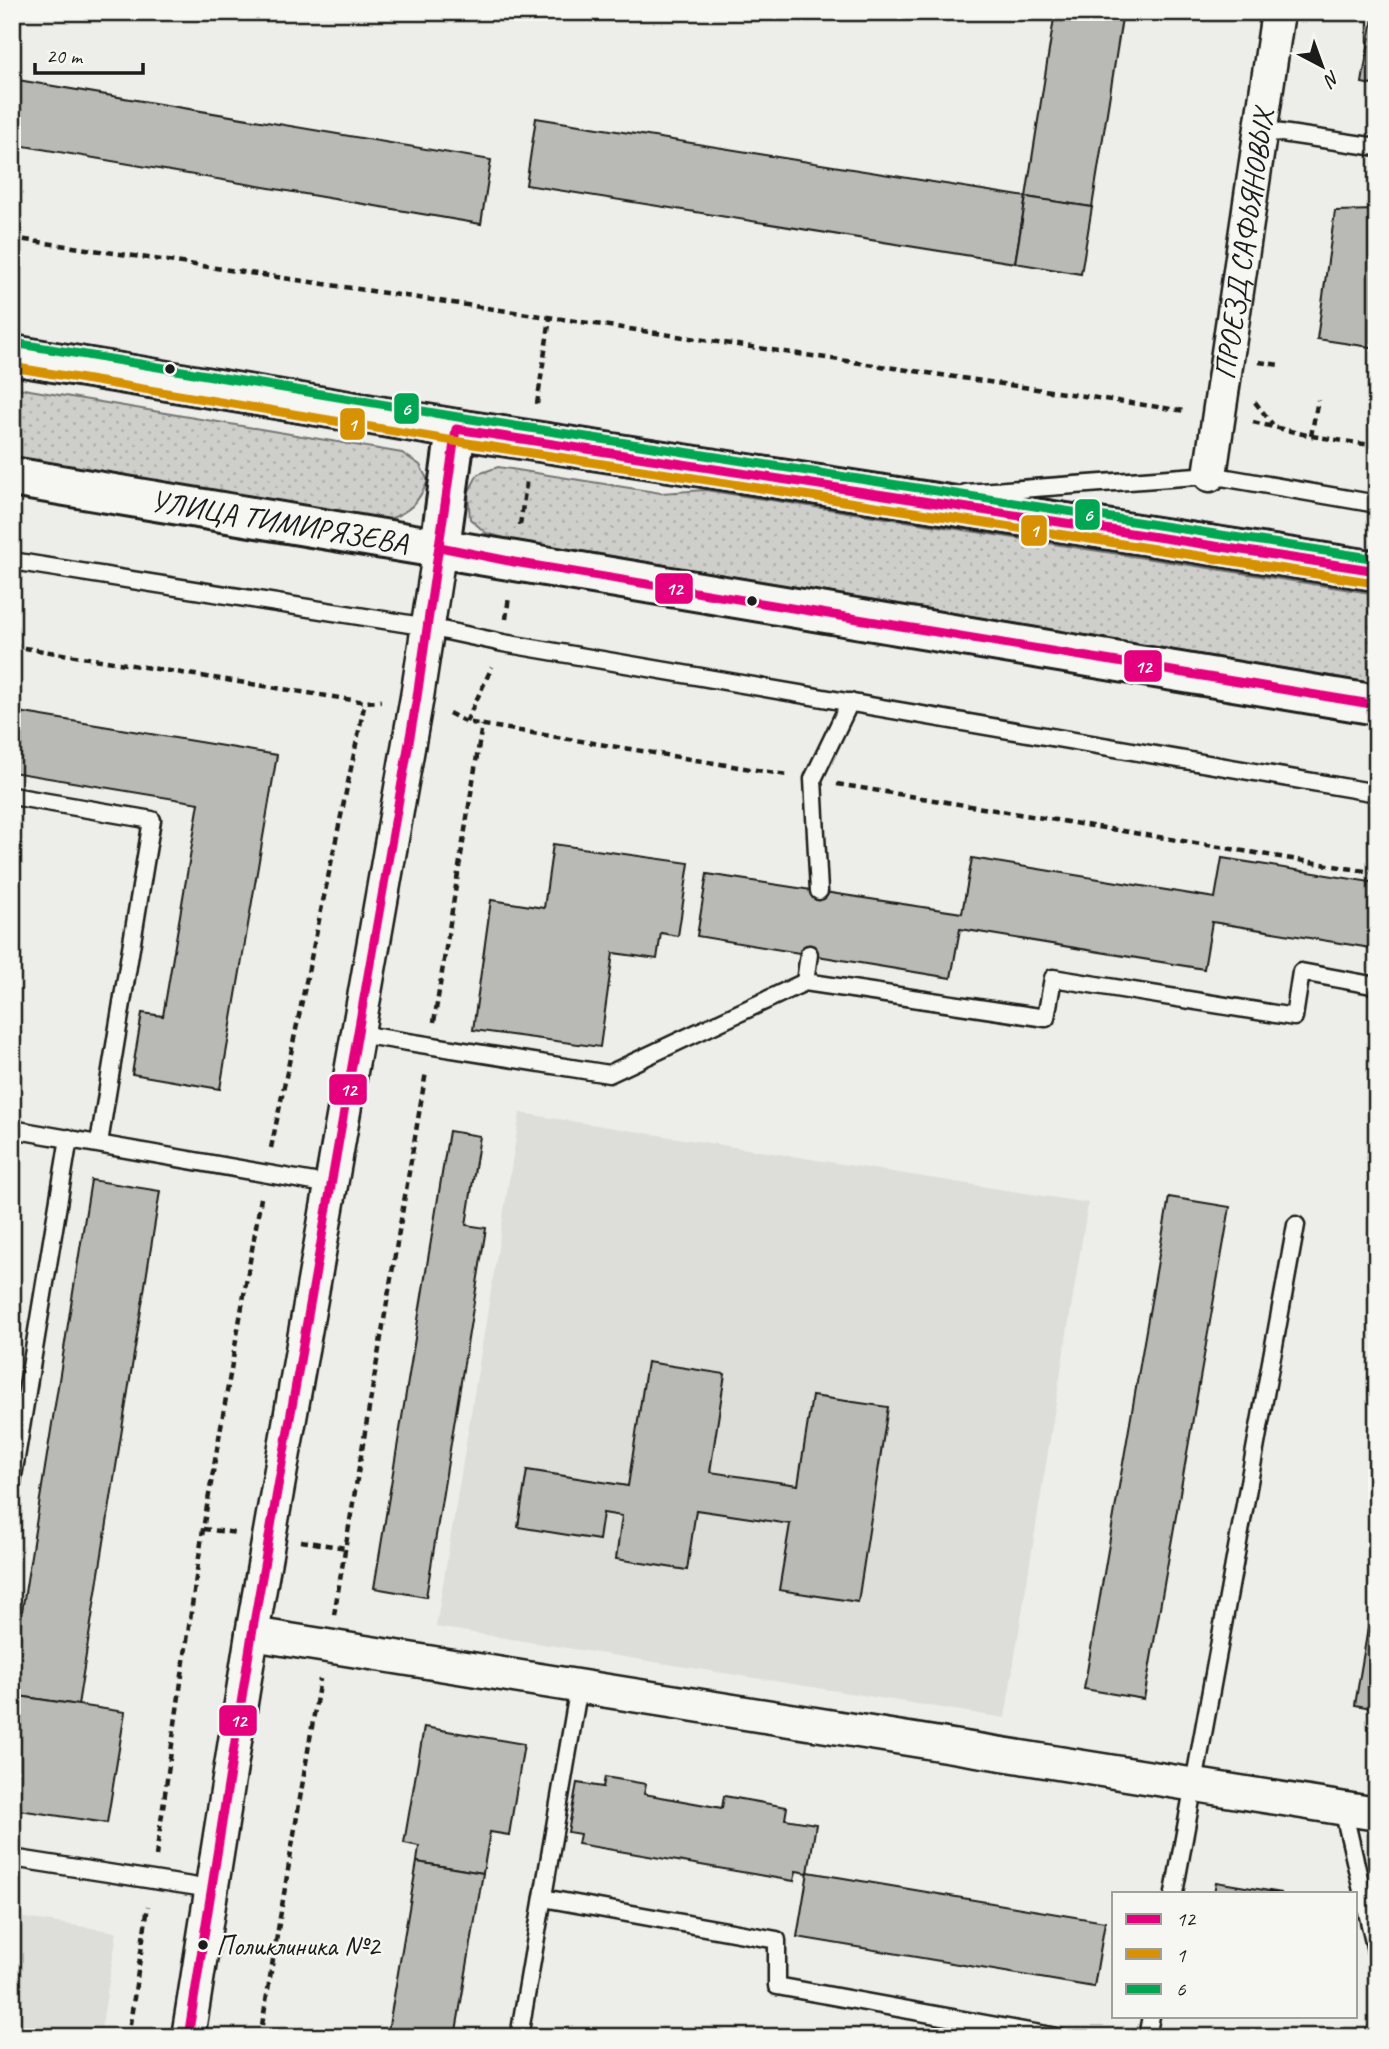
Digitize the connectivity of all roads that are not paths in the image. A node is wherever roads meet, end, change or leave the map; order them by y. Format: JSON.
{"nodes":[{"id":1,"x":1278,"y":12,"type":"edge"},
{"id":2,"x":1261,"y":130,"type":"junction"},
{"id":3,"x":1377,"y":147,"type":"edge"},
{"id":4,"x":12,"y":355,"type":"edge"},
{"id":5,"x":456,"y":429,"type":"junction"},
{"id":6,"x":1210,"y":475,"type":"junction"},
{"id":7,"x":12,"y":477,"type":"edge"},
{"id":8,"x":900,"y":498,"type":"junction"},
{"id":9,"x":1377,"y":504,"type":"edge"},
{"id":10,"x":440,"y":547,"type":"junction"},
{"id":11,"x":12,"y":561,"type":"edge"},
{"id":12,"x":1377,"y":571,"type":"edge"},
{"id":13,"x":428,"y":627,"type":"junction"},
{"id":14,"x":850,"y":702,"type":"junction"},
{"id":15,"x":1377,"y":705,"type":"edge"},
{"id":16,"x":1377,"y":793,"type":"edge"},
{"id":17,"x":12,"y":796,"type":"edge"},
{"id":18,"x":819,"y":891,"type":"dead end"},
{"id":19,"x":809,"y":954,"type":"dead end"},
{"id":20,"x":805,"y":982,"type":"junction"},
{"id":21,"x":1377,"y":986,"type":"edge"},
{"id":22,"x":358,"y":1034,"type":"junction"},
{"id":23,"x":12,"y":1129,"type":"edge"},
{"id":24,"x":69,"y":1139,"type":"junction"},
{"id":25,"x":99,"y":1143,"type":"junction"},
{"id":26,"x":331,"y":1185,"type":"junction"},
{"id":27,"x":1296,"y":1224,"type":"dead end"},
{"id":28,"x":12,"y":1482,"type":"edge"},
{"id":29,"x":252,"y":1633,"type":"junction"},
{"id":30,"x":579,"y":1686,"type":"junction"},
{"id":31,"x":1193,"y":1783,"type":"junction"},
{"id":32,"x":1343,"y":1809,"type":"junction"},
{"id":33,"x":1377,"y":1814,"type":"edge"},
{"id":34,"x":12,"y":1858,"type":"edge"},
{"id":35,"x":211,"y":1889,"type":"junction"},
{"id":36,"x":1174,"y":1892,"type":"edge"},
{"id":37,"x":543,"y":1898,"type":"junction"},
{"id":38,"x":1377,"y":1955,"type":"edge"},
{"id":39,"x":1151,"y":2018,"type":"edge"},
{"id":40,"x":188,"y":2037,"type":"edge"},
{"id":41,"x":519,"y":2037,"type":"edge"},
{"id":42,"x":1057,"y":2037,"type":"edge"},
{"id":43,"x":1147,"y":2037,"type":"edge"}],
"edges":[{"from":1,"to":2,"type":"street","name":"ПРОЕЗД САФЬЯНОВЫХ"},
{"from":2,"to":3,"type":"lane"},
{"from":2,"to":6,"type":"street","name":"ПРОЕЗД САФЬЯНОВЫХ"},
{"from":4,"to":5,"type":"main road"},
{"from":5,"to":8,"type":"main road"},
{"from":5,"to":10,"type":"main road"},
{"from":6,"to":8,"type":"lane"},
{"from":6,"to":9,"type":"lane"},
{"from":7,"to":10,"type":"main road","name":"УЛИЦА ТИМИРЯЗЕВА"},
{"from":8,"to":12,"type":"main road"},
{"from":10,"to":13,"type":"street"},
{"from":10,"to":15,"type":"main road","name":"УЛИЦА ТИМИРЯЗЕВА"},
{"from":11,"to":13,"type":"lane"},
{"from":13,"to":14,"type":"lane"},
{"from":13,"to":22,"type":"street"},
{"from":14,"to":16,"type":"lane"},
{"from":14,"to":18,"type":"lane"},
{"from":17,"to":25,"type":"lane"},
{"from":19,"to":20,"type":"lane"},
{"from":20,"to":21,"type":"lane"},
{"from":20,"to":22,"type":"lane"},
{"from":22,"to":26,"type":"street"},
{"from":23,"to":24,"type":"lane"},
{"from":24,"to":25,"type":"lane"},
{"from":24,"to":28,"type":"lane"},
{"from":25,"to":26,"type":"lane"},
{"from":26,"to":29,"type":"street"},
{"from":27,"to":31,"type":"lane"},
{"from":29,"to":30,"type":"street"},
{"from":29,"to":35,"type":"street"},
{"from":30,"to":31,"type":"street"},
{"from":30,"to":37,"type":"lane"},
{"from":31,"to":32,"type":"street"},
{"from":31,"to":36,"type":"lane"},
{"from":32,"to":33,"type":"street"},
{"from":32,"to":38,"type":"lane"},
{"from":34,"to":35,"type":"lane"},
{"from":35,"to":40,"type":"street"},
{"from":37,"to":41,"type":"lane"},
{"from":37,"to":42,"type":"lane"},
{"from":39,"to":43,"type":"lane"}]}
